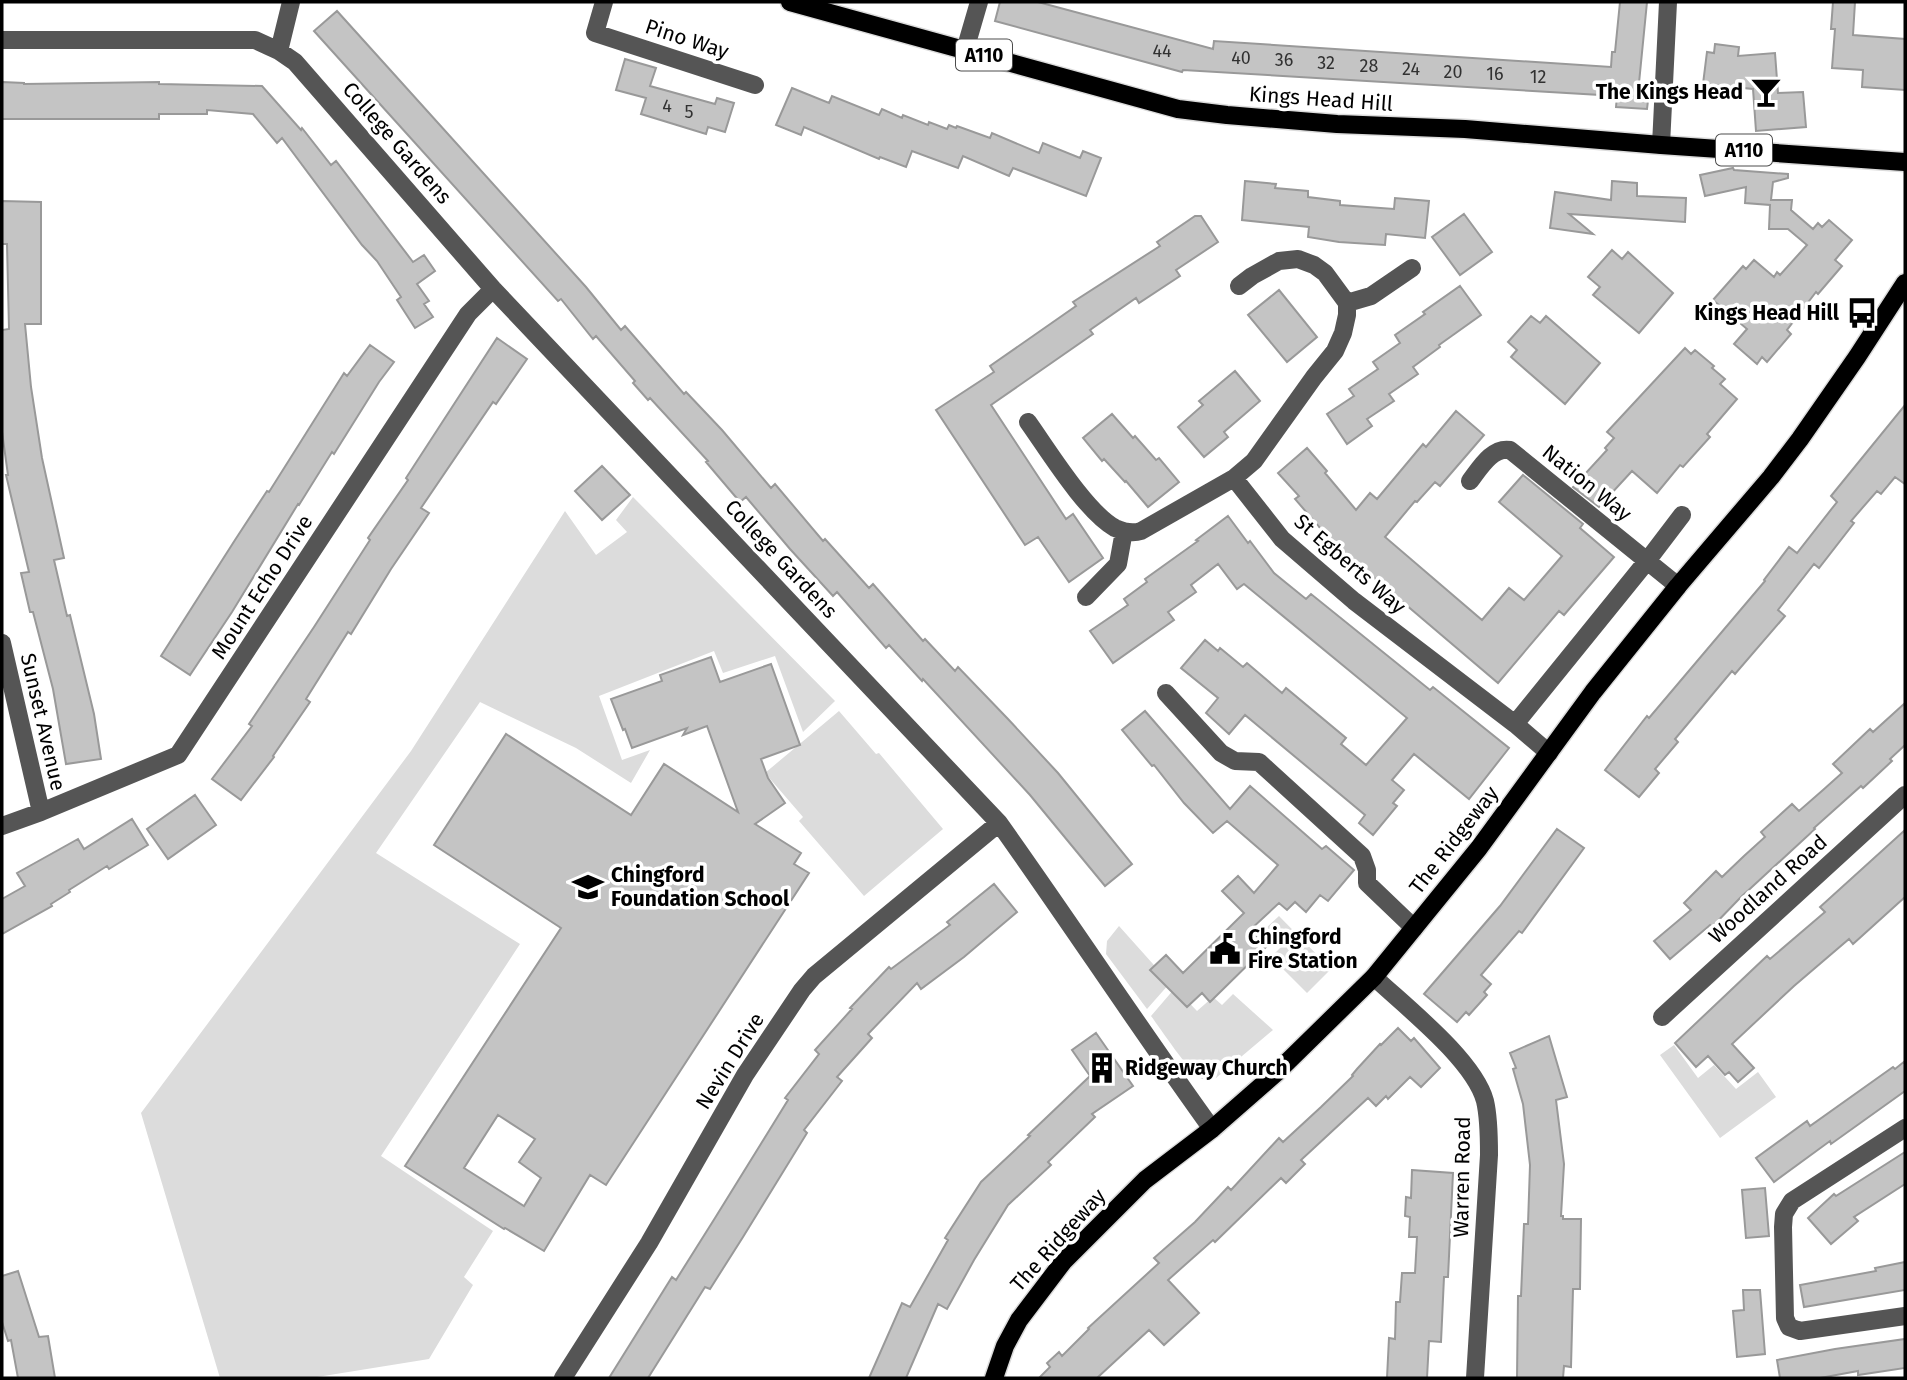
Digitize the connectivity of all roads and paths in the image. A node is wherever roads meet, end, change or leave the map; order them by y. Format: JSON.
{"nodes":[{"id":1,"x":291,"y":2,"type":"edge"},
{"id":2,"x":604,"y":2,"type":"edge"},
{"id":3,"x":790,"y":2,"type":"edge"},
{"id":4,"x":979,"y":2,"type":"edge"},
{"id":5,"x":1668,"y":2,"type":"edge"},
{"id":6,"x":2,"y":40,"type":"edge"},
{"id":7,"x":965,"y":50,"type":"junction"},
{"id":8,"x":279,"y":51,"type":"junction"},
{"id":9,"x":755,"y":85,"type":"dead end"},
{"id":10,"x":1661,"y":145,"type":"junction"},
{"id":11,"x":1905,"y":162,"type":"edge"},
{"id":12,"x":1412,"y":268,"type":"dead end"},
{"id":13,"x":1905,"y":283,"type":"edge"},
{"id":14,"x":1239,"y":286,"type":"dead end"},
{"id":15,"x":493,"y":289,"type":"junction"},
{"id":16,"x":1347,"y":303,"type":"junction"},
{"id":17,"x":1028,"y":422,"type":"dead end"},
{"id":18,"x":1234,"y":478,"type":"junction"},
{"id":19,"x":1469,"y":481,"type":"dead end"},
{"id":20,"x":1682,"y":516,"type":"dead end"},
{"id":21,"x":1124,"y":531,"type":"junction"},
{"id":22,"x":1647,"y":561,"type":"junction"},
{"id":23,"x":1678,"y":586,"type":"junction"},
{"id":24,"x":1086,"y":597,"type":"dead end"},
{"id":25,"x":2,"y":643,"type":"edge"},
{"id":26,"x":1166,"y":693,"type":"dead end"},
{"id":27,"x":1515,"y":724,"type":"junction"},
{"id":28,"x":1549,"y":753,"type":"junction"},
{"id":29,"x":1905,"y":794,"type":"edge"},
{"id":30,"x":41,"y":812,"type":"junction"},
{"id":31,"x":999,"y":823,"type":"junction"},
{"id":32,"x":2,"y":826,"type":"edge"},
{"id":33,"x":1414,"y":928,"type":"junction"},
{"id":34,"x":1374,"y":977,"type":"junction"},
{"id":35,"x":1662,"y":1017,"type":"dead end"},
{"id":36,"x":1905,"y":1128,"type":"edge"},
{"id":37,"x":1212,"y":1129,"type":"junction"},
{"id":38,"x":1905,"y":1316,"type":"edge"},
{"id":39,"x":562,"y":1378,"type":"edge"},
{"id":40,"x":994,"y":1378,"type":"edge"},
{"id":41,"x":1475,"y":1378,"type":"edge"}],
"edges":[{"from":1,"to":8,"type":"street"},
{"from":2,"to":9,"type":"street","name":"Pino Way"},
{"from":3,"to":7,"type":"main road","name":"Kings Head Hill","number":"A110"},
{"from":4,"to":7,"type":"street"},
{"from":5,"to":10,"type":"street"},
{"from":6,"to":8,"type":"street","name":"College Gardens"},
{"from":7,"to":10,"type":"main road","name":"Kings Head Hill","number":"A110"},
{"from":8,"to":15,"type":"street","name":"College Gardens"},
{"from":10,"to":11,"type":"main road","name":"Kings Head Hill","number":"A110"},
{"from":12,"to":16,"type":"street"},
{"from":13,"to":23,"type":"main road","name":"The Ridgeway"},
{"from":14,"to":16,"type":"street"},
{"from":15,"to":30,"type":"street","name":"Mount Echo Drive"},
{"from":15,"to":31,"type":"street","name":"College Gardens"},
{"from":16,"to":18,"type":"street"},
{"from":17,"to":21,"type":"street"},
{"from":18,"to":21,"type":"street"},
{"from":18,"to":27,"type":"street","name":"St Egberts Way"},
{"from":19,"to":22,"type":"street","name":"Nation Way"},
{"from":20,"to":22,"type":"street"},
{"from":21,"to":24,"type":"street"},
{"from":22,"to":23,"type":"street","name":"Nation Way"},
{"from":22,"to":27,"type":"street"},
{"from":23,"to":28,"type":"main road","name":"The Ridgeway"},
{"from":25,"to":30,"type":"street","name":"Sunset Avenue"},
{"from":26,"to":33,"type":"street"},
{"from":27,"to":28,"type":"street","name":"St Egberts Way"},
{"from":28,"to":33,"type":"main road","name":"The Ridgeway"},
{"from":29,"to":35,"type":"street","name":"Woodland Road"},
{"from":30,"to":32,"type":"street","name":"Mount Echo Drive"},
{"from":31,"to":37,"type":"street","name":"College Gardens"},
{"from":31,"to":39,"type":"street","name":"Nevin Drive"},
{"from":33,"to":34,"type":"main road","name":"The Ridgeway"},
{"from":34,"to":37,"type":"main road","name":"The Ridgeway"},
{"from":34,"to":41,"type":"street","name":"Warren Road"},
{"from":36,"to":38,"type":"street"},
{"from":37,"to":40,"type":"main road","name":"The Ridgeway"}]}
